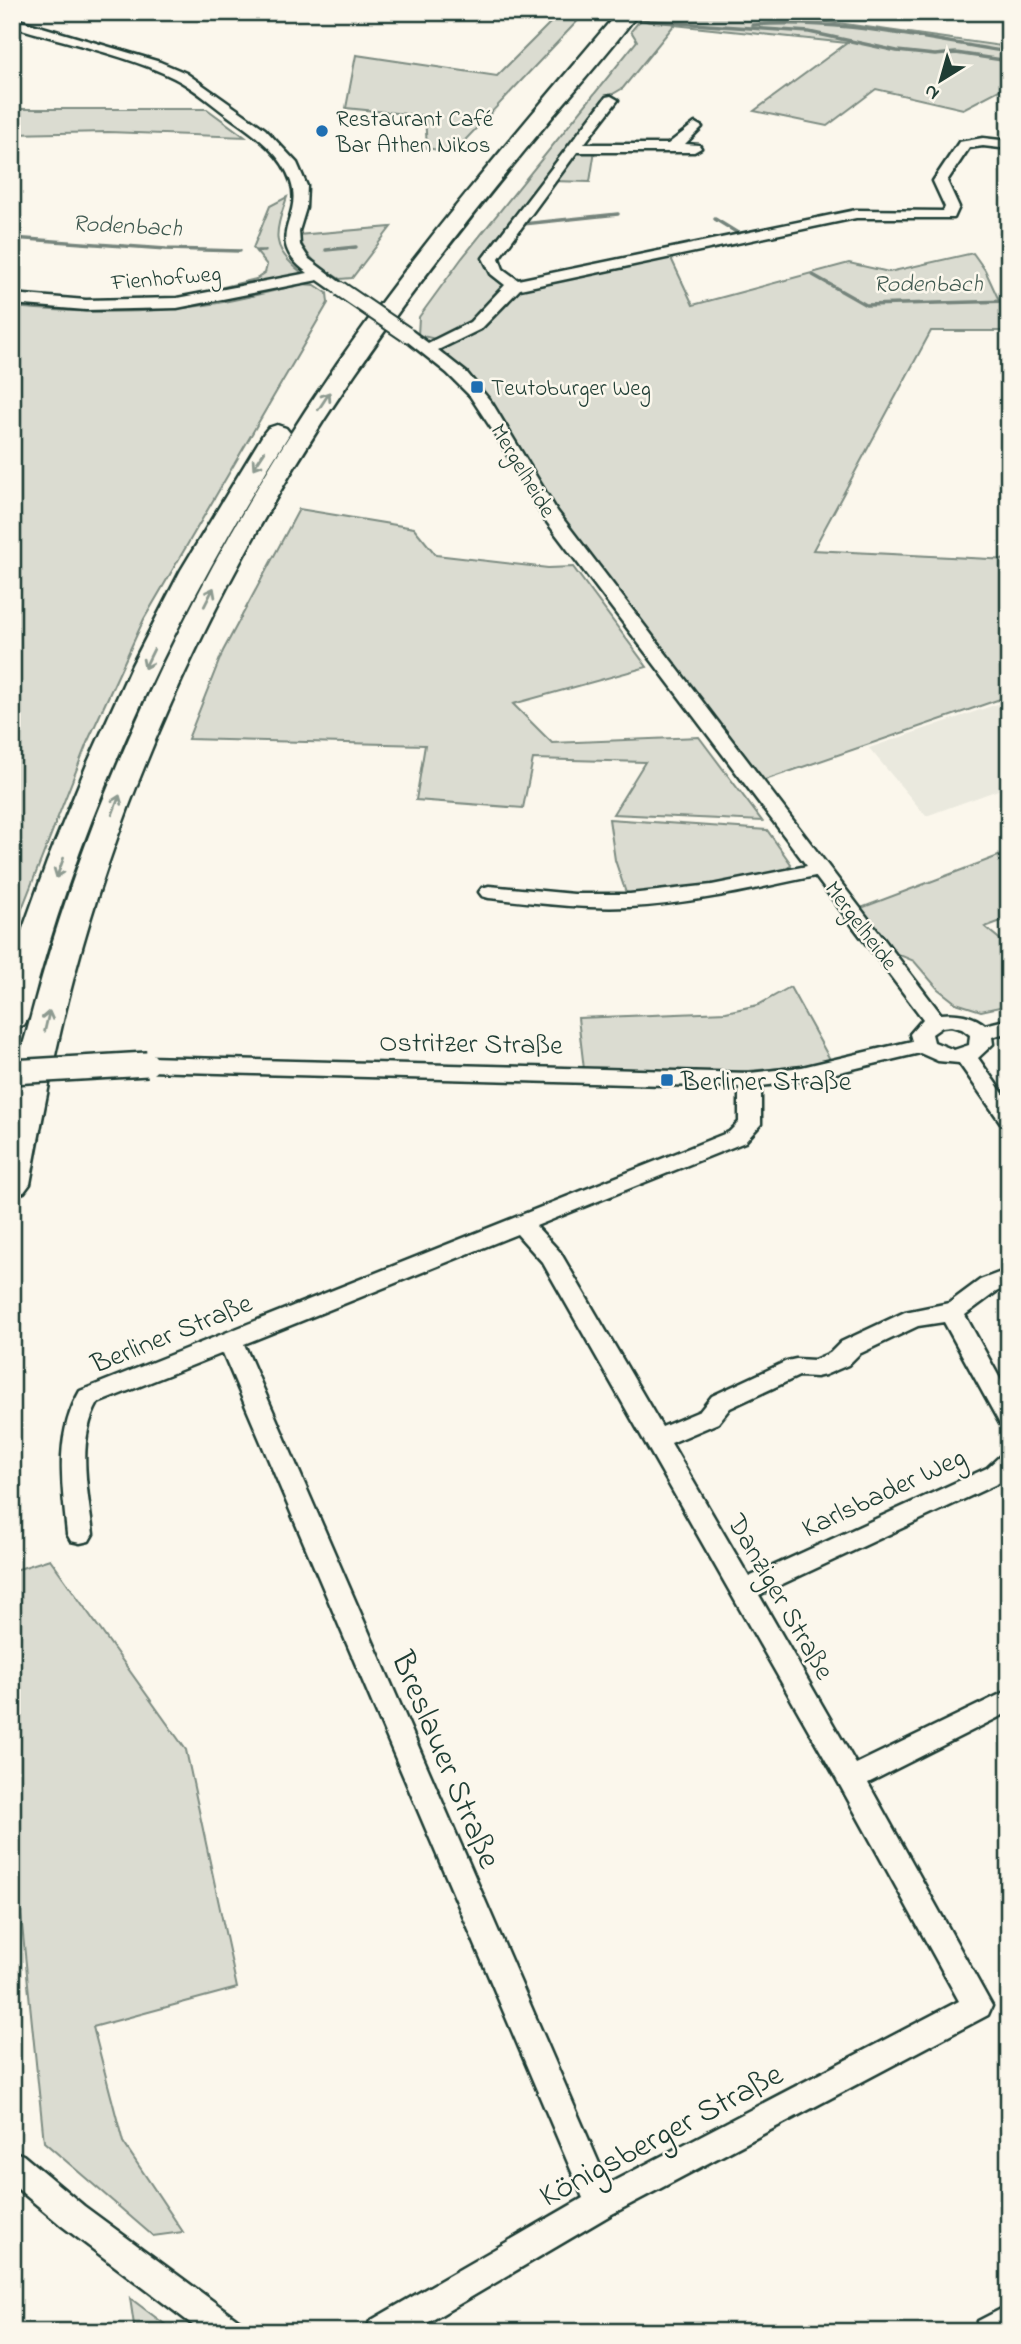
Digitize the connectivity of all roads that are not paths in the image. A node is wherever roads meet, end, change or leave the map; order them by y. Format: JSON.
{"nodes":[{"id":1,"x":613,"y":18,"type":"edge"},
{"id":2,"x":12,"y":22,"type":"edge"},
{"id":3,"x":611,"y":100,"type":"dead end"},
{"id":4,"x":695,"y":127,"type":"dead end"},
{"id":5,"x":1009,"y":145,"type":"edge"},
{"id":6,"x":572,"y":148,"type":"junction"},
{"id":7,"x":672,"y":148,"type":"junction"},
{"id":8,"x":694,"y":148,"type":"dead end"},
{"id":9,"x":322,"y":275,"type":"junction"},
{"id":10,"x":515,"y":285,"type":"junction"},
{"id":11,"x":340,"y":289,"type":"joint"},
{"id":12,"x":12,"y":299,"type":"edge"},
{"id":13,"x":406,"y":334,"type":"joint"},
{"id":14,"x":427,"y":348,"type":"junction"},
{"id":15,"x":821,"y":869,"type":"junction"},
{"id":16,"x":489,"y":892,"type":"dead end"},
{"id":17,"x":12,"y":1018,"type":"edge"},
{"id":18,"x":935,"y":1021,"type":"junction"},
{"id":19,"x":1009,"y":1025,"type":"edge"},
{"id":20,"x":981,"y":1033,"type":"junction"},
{"id":21,"x":924,"y":1045,"type":"junction"},
{"id":22,"x":965,"y":1056,"type":"junction"},
{"id":23,"x":12,"y":1072,"type":"edge"},
{"id":24,"x":750,"y":1080,"type":"junction"},
{"id":25,"x":1009,"y":1118,"type":"edge"},
{"id":26,"x":12,"y":1184,"type":"edge"},
{"id":27,"x":522,"y":1224,"type":"junction"},
{"id":28,"x":1009,"y":1277,"type":"edge"},
{"id":29,"x":951,"y":1311,"type":"junction"},
{"id":30,"x":230,"y":1341,"type":"junction"},
{"id":31,"x":1009,"y":1418,"type":"edge"},
{"id":32,"x":657,"y":1439,"type":"junction"},
{"id":33,"x":1009,"y":1462,"type":"edge"},
{"id":34,"x":80,"y":1534,"type":"dead end"},
{"id":35,"x":743,"y":1591,"type":"junction"},
{"id":36,"x":1009,"y":1700,"type":"edge"},
{"id":37,"x":851,"y":1779,"type":"junction"},
{"id":38,"x":977,"y":2006,"type":"joint"},
{"id":39,"x":12,"y":2165,"type":"edge"},
{"id":40,"x":601,"y":2204,"type":"junction"},
{"id":41,"x":1009,"y":2320,"type":"edge"},
{"id":42,"x":228,"y":2332,"type":"edge"},
{"id":43,"x":382,"y":2332,"type":"edge"},
{"id":44,"x":990,"y":2332,"type":"edge"}],
"edges":[{"from":1,"to":17,"type":"highway","one_way":true},
{"from":26,"to":1,"type":"highway","one_way":true},
{"from":2,"to":9,"type":"street","name":"Mergelheide"},
{"from":3,"to":6,"type":"street"},
{"from":4,"to":7,"type":"street"},
{"from":5,"to":10,"type":"street"},
{"from":6,"to":7,"type":"street"},
{"from":6,"to":10,"type":"street"},
{"from":7,"to":8,"type":"street"},
{"from":9,"to":11,"type":"street","name":"Mergelheide"},
{"from":9,"to":12,"type":"street","name":"Fienhofweg"},
{"from":10,"to":14,"type":"street"},
{"from":11,"to":13,"type":"street","name":"Mergelheide","bridge":true},
{"from":13,"to":14,"type":"street","name":"Mergelheide"},
{"from":14,"to":15,"type":"street","name":"Mergelheide"},
{"from":15,"to":16,"type":"street"},
{"from":15,"to":18,"type":"street","name":"Mergelheide"},
{"from":18,"to":20,"type":"street"},
{"from":18,"to":21,"type":"street"},
{"from":19,"to":20,"type":"street"},
{"from":20,"to":22,"type":"street"},
{"from":21,"to":22,"type":"street"},
{"from":21,"to":24,"type":"street","name":"Ostritzer Straße"},
{"from":22,"to":25,"type":"street"},
{"from":23,"to":24,"type":"street","name":"Ostritzer Straße","bridge":true},
{"from":24,"to":27,"type":"street","name":"Berliner Straße"},
{"from":27,"to":30,"type":"street","name":"Berliner Straße"},
{"from":27,"to":32,"type":"street","name":"Danziger Straße"},
{"from":28,"to":29,"type":"street"},
{"from":29,"to":31,"type":"street"},
{"from":29,"to":32,"type":"street"},
{"from":30,"to":34,"type":"street","name":"Berliner Straße"},
{"from":30,"to":40,"type":"street","name":"Breslauer Straße"},
{"from":32,"to":35,"type":"street","name":"Danziger Straße"},
{"from":33,"to":35,"type":"street","name":"Karlsbader Weg"},
{"from":35,"to":37,"type":"street","name":"Danziger Straße"},
{"from":36,"to":37,"type":"street"},
{"from":37,"to":38,"type":"street","name":"Danziger Straße"},
{"from":38,"to":40,"type":"street","name":"Königsberger Straße"},
{"from":39,"to":42,"type":"street"},
{"from":40,"to":43,"type":"street","name":"Königsberger Straße"},
{"from":41,"to":44,"type":"street"}]}
